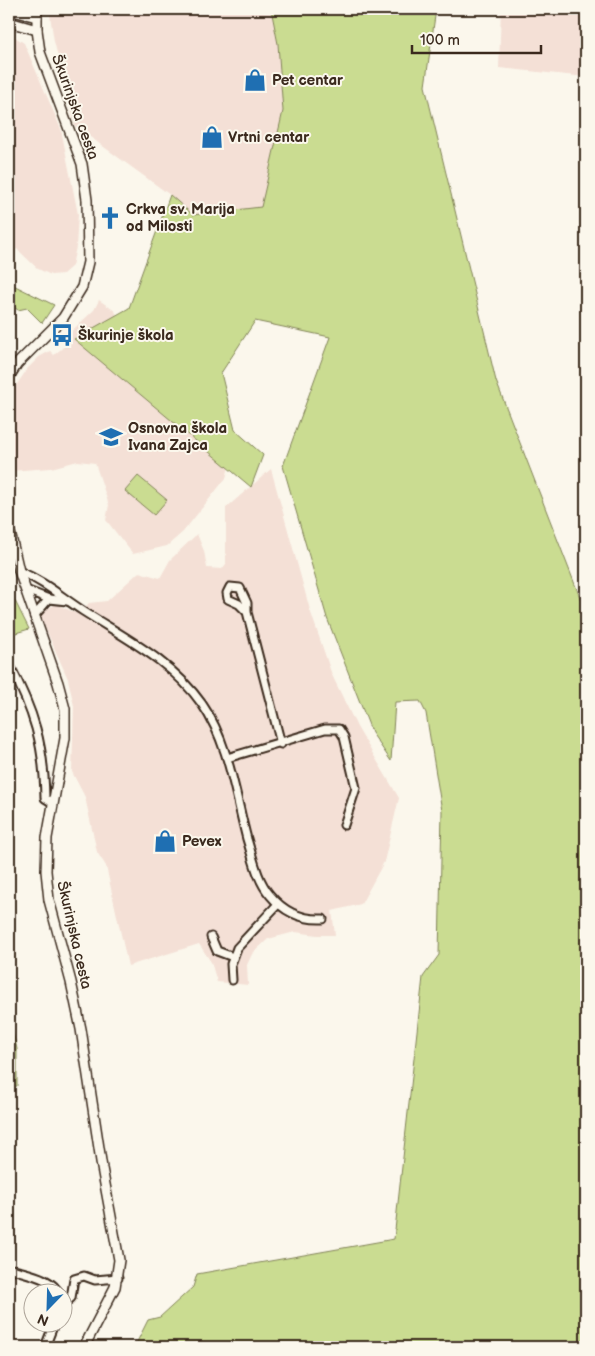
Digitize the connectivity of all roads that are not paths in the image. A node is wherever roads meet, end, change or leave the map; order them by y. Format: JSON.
{"nodes":[{"id":1,"x":11,"y":10,"type":"edge"},
{"id":2,"x":37,"y":13,"type":"edge"},
{"id":3,"x":9,"y":22,"type":"edge"},
{"id":4,"x":37,"y":30,"type":"junction"},
{"id":5,"x":9,"y":377,"type":"edge"},
{"id":6,"x":9,"y":528,"type":"edge"},
{"id":7,"x":19,"y":571,"type":"junction"},
{"id":8,"x":26,"y":590,"type":"junction"},
{"id":9,"x":48,"y":599,"type":"junction"},
{"id":10,"x":67,"y":600,"type":"junction"},
{"id":11,"x":247,"y":612,"type":"dead end"},
{"id":12,"x":34,"y":616,"type":"junction"},
{"id":13,"x":9,"y":664,"type":"edge"},
{"id":14,"x":281,"y":744,"type":"junction"},
{"id":15,"x":227,"y":758,"type":"junction"},
{"id":16,"x":53,"y":803,"type":"junction"},
{"id":17,"x":344,"y":825,"type":"dead end"},
{"id":18,"x":278,"y":904,"type":"junction"},
{"id":19,"x":323,"y":919,"type":"dead end"},
{"id":20,"x":212,"y":937,"type":"dead end"},
{"id":21,"x":233,"y":957,"type":"junction"},
{"id":22,"x":232,"y":980,"type":"dead end"},
{"id":23,"x":9,"y":1268,"type":"edge"},
{"id":24,"x":118,"y":1278,"type":"junction"},
{"id":25,"x":53,"y":1284,"type":"edge"},
{"id":26,"x":72,"y":1288,"type":"edge"},
{"id":27,"x":50,"y":1334,"type":"edge"},
{"id":28,"x":45,"y":1347,"type":"edge"},
{"id":29,"x":84,"y":1347,"type":"edge"}],
"edges":[{"from":1,"to":2,"type":"street"},
{"from":2,"to":4,"type":"street","name":"Škurinjska cesta"},
{"from":3,"to":4,"type":"street"},
{"from":4,"to":5,"type":"street","name":"Škurinjska cesta"},
{"from":6,"to":7,"type":"street","name":"Škurinjska cesta"},
{"from":7,"to":8,"type":"street","name":"Škurinjska cesta"},
{"from":7,"to":10,"type":"street"},
{"from":8,"to":9,"type":"street"},
{"from":8,"to":12,"type":"street","name":"Škurinjska cesta"},
{"from":9,"to":10,"type":"street"},
{"from":9,"to":12,"type":"street"},
{"from":10,"to":15,"type":"street"},
{"from":11,"to":14,"type":"street"},
{"from":12,"to":16,"type":"street","name":"Škurinjska cesta"},
{"from":13,"to":16,"type":"street"},
{"from":14,"to":15,"type":"street"},
{"from":14,"to":17,"type":"street"},
{"from":15,"to":18,"type":"street"},
{"from":16,"to":24,"type":"street","name":"Škurinjska cesta"},
{"from":18,"to":19,"type":"street"},
{"from":18,"to":21,"type":"street"},
{"from":20,"to":21,"type":"street"},
{"from":21,"to":22,"type":"street"},
{"from":23,"to":25,"type":"street"},
{"from":24,"to":26,"type":"street"},
{"from":24,"to":29,"type":"street","name":"Škurinjska cesta"},
{"from":27,"to":28,"type":"street"}]}
